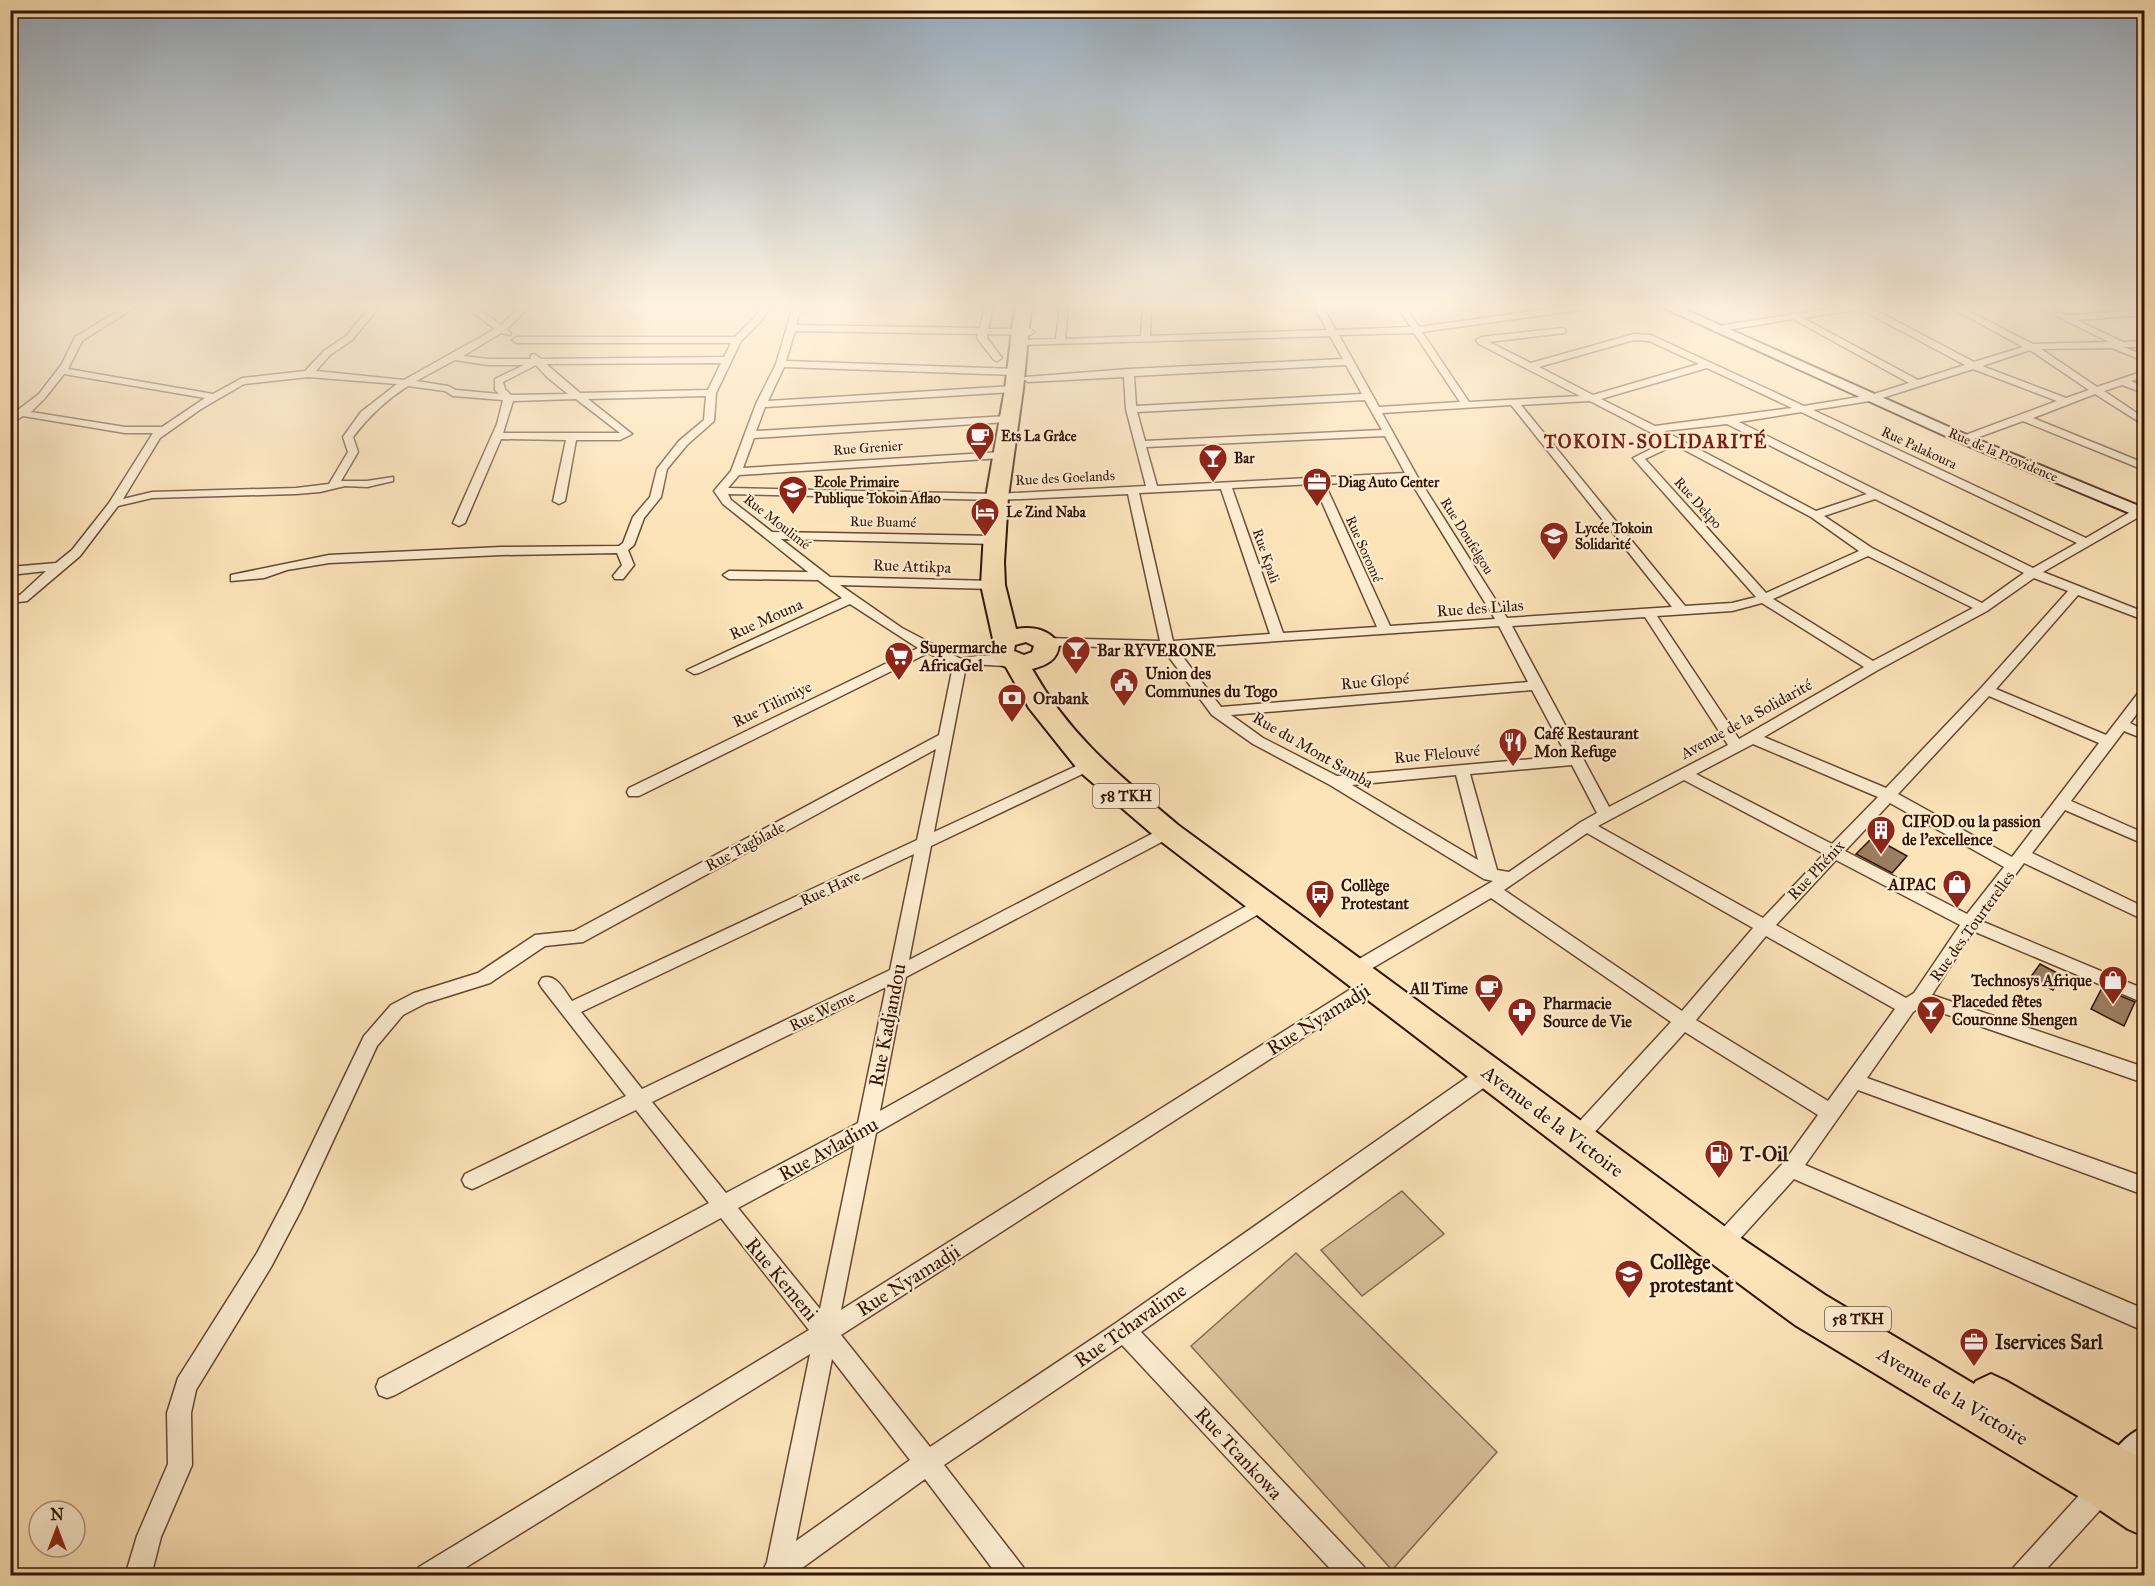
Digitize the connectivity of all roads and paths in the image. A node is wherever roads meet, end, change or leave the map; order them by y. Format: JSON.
{"nodes":[{"id":1,"x":55,"y":380,"type":"edge"},
{"id":2,"x":115,"y":380,"type":"edge"},
{"id":3,"x":251,"y":380,"type":"edge"},
{"id":4,"x":386,"y":380,"type":"edge"},
{"id":5,"x":411,"y":380,"type":"edge"},
{"id":6,"x":500,"y":380,"type":"edge"},
{"id":7,"x":556,"y":380,"type":"edge"},
{"id":8,"x":718,"y":380,"type":"edge"},
{"id":9,"x":773,"y":380,"type":"edge"},
{"id":10,"x":1019,"y":380,"type":"junction"},
{"id":11,"x":1129,"y":380,"type":"edge"},
{"id":12,"x":1357,"y":380,"type":"edge"},
{"id":13,"x":1450,"y":380,"type":"edge"},
{"id":14,"x":1559,"y":380,"type":"edge"},
{"id":15,"x":1654,"y":380,"type":"edge"},
{"id":16,"x":1737,"y":380,"type":"edge"},
{"id":17,"x":1832,"y":380,"type":"edge"},
{"id":18,"x":1910,"y":380,"type":"edge"},
{"id":19,"x":1930,"y":380,"type":"edge"},
{"id":20,"x":2010,"y":380,"type":"edge"},
{"id":21,"x":2081,"y":380,"type":"edge"},
{"id":22,"x":2125,"y":380,"type":"edge"},
{"id":23,"x":2122,"y":381,"type":"junction"},
{"id":24,"x":406,"y":383,"type":"junction"},
{"id":25,"x":1917,"y":384,"type":"junction"},
{"id":26,"x":2094,"y":389,"type":"junction"},
{"id":27,"x":2145,"y":390,"type":"edge"},
{"id":28,"x":711,"y":393,"type":"junction"},
{"id":29,"x":577,"y":396,"type":"junction"},
{"id":30,"x":214,"y":397,"type":"junction"},
{"id":31,"x":1366,"y":397,"type":"junction"},
{"id":32,"x":509,"y":398,"type":"junction"},
{"id":33,"x":1592,"y":398,"type":"junction"},
{"id":34,"x":1873,"y":398,"type":"junction"},
{"id":35,"x":2065,"y":401,"type":"junction"},
{"id":36,"x":761,"y":404,"type":"junction"},
{"id":37,"x":1515,"y":404,"type":"junction"},
{"id":38,"x":1467,"y":406,"type":"junction"},
{"id":39,"x":24,"y":409,"type":"junction"},
{"id":40,"x":1131,"y":409,"type":"junction"},
{"id":41,"x":1374,"y":410,"type":"junction"},
{"id":42,"x":1800,"y":410,"type":"junction"},
{"id":43,"x":2025,"y":418,"type":"junction"},
{"id":44,"x":1007,"y":419,"type":"junction"},
{"id":45,"x":10,"y":421,"type":"edge"},
{"id":46,"x":1728,"y":421,"type":"junction"},
{"id":47,"x":2145,"y":423,"type":"edge"},
{"id":48,"x":1653,"y":429,"type":"junction"},
{"id":49,"x":163,"y":430,"type":"junction"},
{"id":50,"x":1388,"y":433,"type":"junction"},
{"id":51,"x":749,"y":435,"type":"junction"},
{"id":52,"x":495,"y":436,"type":"junction"},
{"id":53,"x":571,"y":438,"type":"junction"},
{"id":54,"x":1964,"y":439,"type":"junction"},
{"id":55,"x":1675,"y":441,"type":"junction"},
{"id":56,"x":1141,"y":444,"type":"junction"},
{"id":57,"x":1002,"y":455,"type":"junction"},
{"id":58,"x":2145,"y":467,"type":"edge"},
{"id":59,"x":736,"y":472,"type":"junction"},
{"id":60,"x":1412,"y":476,"type":"junction"},
{"id":61,"x":389,"y":479,"type":"dead end"},
{"id":62,"x":1318,"y":480,"type":"junction"},
{"id":63,"x":334,"y":484,"type":"junction"},
{"id":64,"x":1225,"y":484,"type":"junction"},
{"id":65,"x":1152,"y":488,"type":"junction"},
{"id":66,"x":1133,"y":489,"type":"junction"},
{"id":67,"x":720,"y":491,"type":"junction"},
{"id":68,"x":1876,"y":495,"type":"junction"},
{"id":69,"x":1007,"y":496,"type":"junction"},
{"id":70,"x":559,"y":501,"type":"dead end"},
{"id":71,"x":114,"y":504,"type":"junction"},
{"id":72,"x":2143,"y":511,"type":"edge"},
{"id":73,"x":1815,"y":515,"type":"junction"},
{"id":74,"x":459,"y":523,"type":"dead end"},
{"id":75,"x":770,"y":535,"type":"junction"},
{"id":76,"x":995,"y":540,"type":"junction"},
{"id":77,"x":2087,"y":543,"type":"junction"},
{"id":78,"x":621,"y":549,"type":"junction"},
{"id":79,"x":1868,"y":551,"type":"junction"},
{"id":80,"x":59,"y":566,"type":"junction"},
{"id":81,"x":10,"y":571,"type":"edge"},
{"id":82,"x":2033,"y":573,"type":"junction"},
{"id":83,"x":729,"y":575,"type":"dead end"},
{"id":84,"x":620,"y":576,"type":"dead end"},
{"id":85,"x":235,"y":578,"type":"dead end"},
{"id":86,"x":826,"y":579,"type":"junction"},
{"id":87,"x":993,"y":585,"type":"junction"},
{"id":88,"x":2075,"y":590,"type":"junction"},
{"id":89,"x":852,"y":598,"type":"junction"},
{"id":90,"x":10,"y":599,"type":"edge"},
{"id":91,"x":1764,"y":599,"type":"junction"},
{"id":92,"x":1983,"y":608,"type":"junction"},
{"id":93,"x":1680,"y":609,"type":"junction"},
{"id":94,"x":1648,"y":612,"type":"junction"},
{"id":95,"x":2145,"y":616,"type":"edge"},
{"id":96,"x":1504,"y":623,"type":"junction"},
{"id":97,"x":1385,"y":630,"type":"junction"},
{"id":98,"x":1278,"y":638,"type":"junction"},
{"id":99,"x":1167,"y":645,"type":"junction"},
{"id":100,"x":926,"y":649,"type":"junction"},
{"id":101,"x":1023,"y":649,"type":"junction"},
{"id":102,"x":966,"y":662,"type":"junction"},
{"id":103,"x":1873,"y":668,"type":"junction"},
{"id":104,"x":694,"y":670,"type":"dead end"},
{"id":105,"x":1537,"y":686,"type":"junction"},
{"id":106,"x":1987,"y":690,"type":"junction"},
{"id":107,"x":2145,"y":695,"type":"edge"},
{"id":108,"x":1216,"y":712,"type":"junction"},
{"id":109,"x":2121,"y":725,"type":"junction"},
{"id":110,"x":2145,"y":735,"type":"edge"},
{"id":111,"x":945,"y":738,"type":"junction"},
{"id":112,"x":1752,"y":738,"type":"junction"},
{"id":113,"x":2109,"y":742,"type":"junction"},
{"id":114,"x":1736,"y":746,"type":"junction"},
{"id":115,"x":1578,"y":760,"type":"junction"},
{"id":116,"x":1090,"y":765,"type":"junction"},
{"id":117,"x":1461,"y":770,"type":"junction"},
{"id":118,"x":1684,"y":774,"type":"junction"},
{"id":119,"x":1335,"y":781,"type":"junction"},
{"id":120,"x":634,"y":792,"type":"dead end"},
{"id":121,"x":1887,"y":795,"type":"junction"},
{"id":122,"x":2063,"y":803,"type":"junction"},
{"id":123,"x":1606,"y":816,"type":"junction"},
{"id":124,"x":1586,"y":826,"type":"junction"},
{"id":125,"x":1168,"y":832,"type":"junction"},
{"id":126,"x":2145,"y":839,"type":"edge"},
{"id":127,"x":923,"y":844,"type":"junction"},
{"id":128,"x":1832,"y":852,"type":"junction"},
{"id":129,"x":2019,"y":861,"type":"junction"},
{"id":130,"x":1491,"y":882,"type":"junction"},
{"id":131,"x":1265,"y":903,"type":"junction"},
{"id":132,"x":2145,"y":914,"type":"edge"},
{"id":133,"x":1970,"y":923,"type":"junction"},
{"id":134,"x":1763,"y":928,"type":"junction"},
{"id":135,"x":897,"y":974,"type":"junction"},
{"id":136,"x":1368,"y":975,"type":"junction"},
{"id":137,"x":548,"y":983,"type":"dead end"},
{"id":138,"x":2145,"y":996,"type":"edge"},
{"id":139,"x":1913,"y":1003,"type":"junction"},
{"id":140,"x":569,"y":1010,"type":"junction"},
{"id":141,"x":1683,"y":1021,"type":"junction"},
{"id":142,"x":1489,"y":1073,"type":"junction"},
{"id":143,"x":2145,"y":1075,"type":"edge"},
{"id":144,"x":1854,"y":1081,"type":"junction"},
{"id":145,"x":639,"y":1100,"type":"junction"},
{"id":146,"x":1829,"y":1112,"type":"junction"},
{"id":147,"x":867,"y":1128,"type":"junction"},
{"id":148,"x":1586,"y":1128,"type":"junction"},
{"id":149,"x":1791,"y":1168,"type":"junction"},
{"id":150,"x":471,"y":1180,"type":"dead end"},
{"id":151,"x":2145,"y":1186,"type":"edge"},
{"id":152,"x":723,"y":1207,"type":"junction"},
{"id":153,"x":1729,"y":1236,"type":"junction"},
{"id":154,"x":2145,"y":1320,"type":"edge"},
{"id":155,"x":1124,"y":1331,"type":"junction"},
{"id":156,"x":826,"y":1332,"type":"junction"},
{"id":157,"x":387,"y":1387,"type":"dead end"},
{"id":158,"x":928,"y":1462,"type":"junction"},
{"id":159,"x":2129,"y":1472,"type":"edge"},
{"id":160,"x":2145,"y":1514,"type":"edge"},
{"id":161,"x":775,"y":1573,"type":"edge"},
{"id":162,"x":138,"y":1575,"type":"edge"},
{"id":163,"x":428,"y":1575,"type":"edge"},
{"id":164,"x":1014,"y":1575,"type":"edge"},
{"id":165,"x":1355,"y":1575,"type":"edge"},
{"id":166,"x":2023,"y":1575,"type":"edge"}],
"edges":[{"from":1,"to":39,"type":"street"},
{"from":2,"to":30,"type":"street"},
{"from":3,"to":30,"type":"street"},
{"from":4,"to":24,"type":"street"},
{"from":5,"to":24,"type":"street"},
{"from":6,"to":32,"type":"street"},
{"from":7,"to":29,"type":"street"},
{"from":8,"to":28,"type":"street"},
{"from":9,"to":36,"type":"street","name":"Rue Moulimé"},
{"from":10,"to":36,"type":"street"},
{"from":10,"to":44,"type":"highway","name":"Avenue de la Victoire","number":"58 TKH"},
{"from":10,"to":69,"type":"highway","name":"Avenue de la Victoire","number":"58 TKH"},
{"from":11,"to":40,"type":"street"},
{"from":12,"to":31,"type":"street","name":"Rue Doufelgou"},
{"from":13,"to":38,"type":"street"},
{"from":14,"to":33,"type":"street"},
{"from":15,"to":33,"type":"street"},
{"from":16,"to":42,"type":"street","name":"Rue Palakoura"},
{"from":17,"to":34,"type":"street","name":"Rue de la Providence"},
{"from":18,"to":25,"type":"street"},
{"from":19,"to":25,"type":"street"},
{"from":20,"to":35,"type":"street"},
{"from":21,"to":26,"type":"street"},
{"from":22,"to":23,"type":"street"},
{"from":23,"to":26,"type":"street"},
{"from":23,"to":27,"type":"street"},
{"from":24,"to":32,"type":"street"},
{"from":24,"to":63,"type":"street"},
{"from":25,"to":34,"type":"street"},
{"from":26,"to":35,"type":"street"},
{"from":26,"to":47,"type":"street"},
{"from":28,"to":29,"type":"street"},
{"from":28,"to":78,"type":"street"},
{"from":29,"to":32,"type":"street"},
{"from":29,"to":53,"type":"street"},
{"from":30,"to":49,"type":"street"},
{"from":31,"to":40,"type":"street"},
{"from":31,"to":41,"type":"street","name":"Rue Doufelgou"},
{"from":32,"to":52,"type":"street"},
{"from":33,"to":37,"type":"street"},
{"from":33,"to":48,"type":"street"},
{"from":34,"to":42,"type":"street"},
{"from":34,"to":54,"type":"street","name":"Rue de la Providence"},
{"from":35,"to":43,"type":"street"},
{"from":36,"to":51,"type":"street","name":"Rue Moulimé"},
{"from":37,"to":38,"type":"street"},
{"from":37,"to":93,"type":"street"},
{"from":38,"to":41,"type":"street"},
{"from":39,"to":45,"type":"street"},
{"from":39,"to":49,"type":"street"},
{"from":40,"to":56,"type":"street"},
{"from":41,"to":50,"type":"street","name":"Rue Doufelgou"},
{"from":42,"to":46,"type":"street"},
{"from":42,"to":77,"type":"street","name":"Rue Palakoura"},
{"from":43,"to":54,"type":"street"},
{"from":43,"to":58,"type":"street"},
{"from":44,"to":51,"type":"street"},
{"from":44,"to":57,"type":"highway","name":"Avenue de la Victoire","number":"58 TKH"},
{"from":46,"to":48,"type":"street"},
{"from":46,"to":68,"type":"street"},
{"from":48,"to":55,"type":"street"},
{"from":49,"to":71,"type":"street"},
{"from":50,"to":56,"type":"street"},
{"from":50,"to":60,"type":"street","name":"Rue Doufelgou"},
{"from":51,"to":59,"type":"street","name":"Rue Moulimé"},
{"from":52,"to":53,"type":"street"},
{"from":52,"to":74,"type":"street"},
{"from":53,"to":70,"type":"street"},
{"from":54,"to":72,"type":"street","name":"Rue de la Providence"},
{"from":55,"to":73,"type":"street"},
{"from":55,"to":91,"type":"street","name":"Rue Dekpo"},
{"from":56,"to":65,"type":"street"},
{"from":57,"to":59,"type":"street","name":"Rue Grenier"},
{"from":57,"to":69,"type":"highway","name":"Avenue de la Victoire","number":"58 TKH"},
{"from":59,"to":67,"type":"street","name":"Rue Moulimé"},
{"from":60,"to":62,"type":"street","name":"Rue des Goelands"},
{"from":60,"to":96,"type":"street","name":"Rue Doufelgou"},
{"from":61,"to":63,"type":"street"},
{"from":62,"to":64,"type":"street","name":"Rue des Goelands"},
{"from":62,"to":97,"type":"street","name":"Rue Soromé"},
{"from":63,"to":71,"type":"street"},
{"from":64,"to":65,"type":"street","name":"Rue des Goelands"},
{"from":64,"to":98,"type":"street","name":"Rue Kpali"},
{"from":65,"to":66,"type":"street","name":"Rue des Goelands"},
{"from":66,"to":69,"type":"street","name":"Rue des Goelands"},
{"from":66,"to":99,"type":"street","name":"Rue du Mont Samba"},
{"from":67,"to":69,"type":"street","name":"Rue des Goelands"},
{"from":67,"to":75,"type":"street","name":"Rue Moulimé"},
{"from":68,"to":73,"type":"street"},
{"from":68,"to":82,"type":"street"},
{"from":69,"to":76,"type":"highway","name":"Avenue de la Victoire","number":"58 TKH"},
{"from":69,"to":101,"type":"highway","name":"Avenue de la Victoire","number":"58 TKH"},
{"from":71,"to":80,"type":"street"},
{"from":72,"to":77,"type":"street","name":"Avenue de la Solidarité"},
{"from":73,"to":79,"type":"street"},
{"from":75,"to":76,"type":"street","name":"Rue Buamé"},
{"from":75,"to":86,"type":"street","name":"Rue Moulimé"},
{"from":76,"to":87,"type":"highway","name":"Avenue de la Victoire","number":"58 TKH"},
{"from":77,"to":82,"type":"street","name":"Avenue de la Solidarité"},
{"from":78,"to":84,"type":"street"},
{"from":78,"to":85,"type":"street"},
{"from":79,"to":91,"type":"street","name":"Rue des Lilas"},
{"from":79,"to":92,"type":"street"},
{"from":80,"to":81,"type":"street"},
{"from":80,"to":90,"type":"street"},
{"from":82,"to":88,"type":"street"},
{"from":82,"to":92,"type":"street","name":"Avenue de la Solidarité"},
{"from":83,"to":86,"type":"street","name":"Rue Attikpa"},
{"from":86,"to":87,"type":"street","name":"Rue Attikpa"},
{"from":86,"to":89,"type":"street","name":"Rue Moulimé"},
{"from":87,"to":101,"type":"highway","name":"Avenue de la Victoire","number":"58 TKH"},
{"from":88,"to":95,"type":"street"},
{"from":88,"to":106,"type":"street","name":"Rue Phénix"},
{"from":89,"to":100,"type":"street","name":"Rue Moulimé"},
{"from":89,"to":104,"type":"street","name":"Rue Mouna"},
{"from":91,"to":93,"type":"street","name":"Rue des Lilas"},
{"from":91,"to":103,"type":"street"},
{"from":92,"to":103,"type":"street","name":"Avenue de la Solidarité"},
{"from":93,"to":94,"type":"street","name":"Rue des Lilas"},
{"from":94,"to":96,"type":"street","name":"Rue des Lilas"},
{"from":94,"to":114,"type":"street"},
{"from":96,"to":97,"type":"street","name":"Rue des Lilas"},
{"from":96,"to":105,"type":"street","name":"Rue Doufelgou"},
{"from":97,"to":98,"type":"street","name":"Rue des Lilas"},
{"from":98,"to":99,"type":"street","name":"Rue des Lilas"},
{"from":99,"to":101,"type":"street","name":"Rue des Lilas"},
{"from":99,"to":108,"type":"street","name":"Rue du Mont Samba"},
{"from":100,"to":102,"type":"street","name":"Rue Moulimé"},
{"from":100,"to":120,"type":"street","name":"Rue Tilimiye"},
{"from":101,"to":102,"type":"street"},
{"from":101,"to":102,"type":"street"},
{"from":101,"to":116,"type":"highway","name":"Avenue de la Victoire","number":"58 TKH"},
{"from":101,"to":136,"type":"highway","name":"Avenue de la Victoire","number":"58 TKH"},
{"from":102,"to":111,"type":"street","name":"Rue Kadjandou"},
{"from":103,"to":112,"type":"street","name":"Avenue de la Solidarité"},
{"from":105,"to":108,"type":"street","name":"Rue Glopé"},
{"from":105,"to":115,"type":"street","name":"Rue Doufelgou"},
{"from":106,"to":113,"type":"street"},
{"from":106,"to":121,"type":"street","name":"Rue Phénix"},
{"from":107,"to":109,"type":"street","name":"Rue des Tourterelles"},
{"from":108,"to":119,"type":"street","name":"Rue du Mont Samba"},
{"from":109,"to":110,"type":"street"},
{"from":109,"to":113,"type":"street","name":"Rue des Tourterelles"},
{"from":111,"to":127,"type":"street","name":"Rue Kadjandou"},
{"from":111,"to":162,"type":"street","name":"Rue Tagblade"},
{"from":112,"to":114,"type":"street","name":"Avenue de la Solidarité"},
{"from":112,"to":121,"type":"street"},
{"from":113,"to":122,"type":"street","name":"Rue des Tourterelles"},
{"from":114,"to":118,"type":"street","name":"Avenue de la Solidarité"},
{"from":115,"to":117,"type":"street","name":"Rue Flelouvé"},
{"from":115,"to":123,"type":"street","name":"Rue Doufelgou"},
{"from":116,"to":125,"type":"highway","name":"Avenue de la Victoire","number":"58 TKH"},
{"from":116,"to":127,"type":"street","name":"Rue Have"},
{"from":117,"to":119,"type":"street","name":"Rue Flelouvé"},
{"from":117,"to":130,"type":"street"},
{"from":118,"to":123,"type":"street","name":"Avenue de la Solidarité"},
{"from":118,"to":128,"type":"street"},
{"from":119,"to":130,"type":"street","name":"Rue du Mont Samba"},
{"from":121,"to":128,"type":"street","name":"Rue Phénix"},
{"from":121,"to":129,"type":"street"},
{"from":122,"to":126,"type":"street"},
{"from":122,"to":129,"type":"street","name":"Rue des Tourterelles"},
{"from":123,"to":124,"type":"street","name":"Avenue de la Solidarité"},
{"from":124,"to":130,"type":"street","name":"Avenue de la Solidarité"},
{"from":124,"to":134,"type":"street"},
{"from":125,"to":131,"type":"highway","name":"Avenue de la Victoire","number":"58 TKH"},
{"from":125,"to":135,"type":"street","name":"Rue Weme"},
{"from":127,"to":135,"type":"street","name":"Rue Kadjandou"},
{"from":127,"to":140,"type":"street","name":"Rue Have"},
{"from":128,"to":133,"type":"street"},
{"from":128,"to":134,"type":"street","name":"Rue Phénix"},
{"from":129,"to":132,"type":"street"},
{"from":129,"to":133,"type":"street","name":"Rue des Tourterelles"},
{"from":130,"to":136,"type":"street","name":"Avenue de la Solidarité"},
{"from":130,"to":141,"type":"street","name":"Rue du Mont Samba"},
{"from":131,"to":136,"type":"highway","name":"Avenue de la Victoire","number":"58 TKH"},
{"from":131,"to":147,"type":"street","name":"Rue Avladinu"},
{"from":133,"to":138,"type":"street"},
{"from":133,"to":139,"type":"street","name":"Rue des Tourterelles"},
{"from":134,"to":139,"type":"street"},
{"from":134,"to":141,"type":"street","name":"Rue Phénix"},
{"from":135,"to":145,"type":"street","name":"Rue Weme"},
{"from":135,"to":147,"type":"street","name":"Rue Kadjandou"},
{"from":136,"to":142,"type":"highway","name":"Avenue de la Victoire","number":"58 TKH"},
{"from":136,"to":148,"type":"highway","name":"Avenue de la Victoire","number":"58 TKH"},
{"from":136,"to":156,"type":"street","name":"Rue Nyamadji"},
{"from":137,"to":140,"type":"street","name":"Rue Kemeni"},
{"from":139,"to":143,"type":"street"},
{"from":139,"to":144,"type":"street","name":"Rue des Tourterelles"},
{"from":140,"to":145,"type":"street","name":"Rue Kemeni"},
{"from":141,"to":146,"type":"street","name":"Rue du Mont Samba"},
{"from":141,"to":148,"type":"street","name":"Rue Phénix"},
{"from":142,"to":155,"type":"street","name":"Rue Tchavalime"},
{"from":142,"to":159,"type":"highway","name":"Avenue de la Victoire","number":"58 TKH"},
{"from":144,"to":146,"type":"street","name":"Rue des Tourterelles"},
{"from":144,"to":151,"type":"street"},
{"from":145,"to":150,"type":"street","name":"Rue Weme"},
{"from":145,"to":152,"type":"street","name":"Rue Kemeni"},
{"from":146,"to":149,"type":"street","name":"Rue des Tourterelles"},
{"from":147,"to":152,"type":"street","name":"Rue Avladinu"},
{"from":147,"to":156,"type":"street","name":"Rue Kadjandou"},
{"from":148,"to":153,"type":"highway","name":"Avenue de la Victoire","number":"58 TKH"},
{"from":149,"to":153,"type":"street","name":"Rue des Tourterelles"},
{"from":149,"to":154,"type":"street"},
{"from":152,"to":156,"type":"street","name":"Rue Kemeni"},
{"from":152,"to":157,"type":"street","name":"Rue Avladinu"},
{"from":153,"to":159,"type":"highway","name":"Avenue de la Victoire","number":"58 TKH"},
{"from":155,"to":158,"type":"street","name":"Rue Tchavalime"},
{"from":155,"to":165,"type":"street","name":"Rue Tcankowa"},
{"from":156,"to":158,"type":"street","name":"Rue Kemeni"},
{"from":156,"to":161,"type":"street","name":"Rue Kadjandou"},
{"from":156,"to":163,"type":"street","name":"Rue Nyamadji"},
{"from":158,"to":161,"type":"street","name":"Rue Tchavalime"},
{"from":158,"to":164,"type":"street","name":"Rue Kemeni"},
{"from":159,"to":160,"type":"highway","name":"Avenue de la Victoire","number":"58 TKH"},
{"from":159,"to":166,"type":"street"}]}
